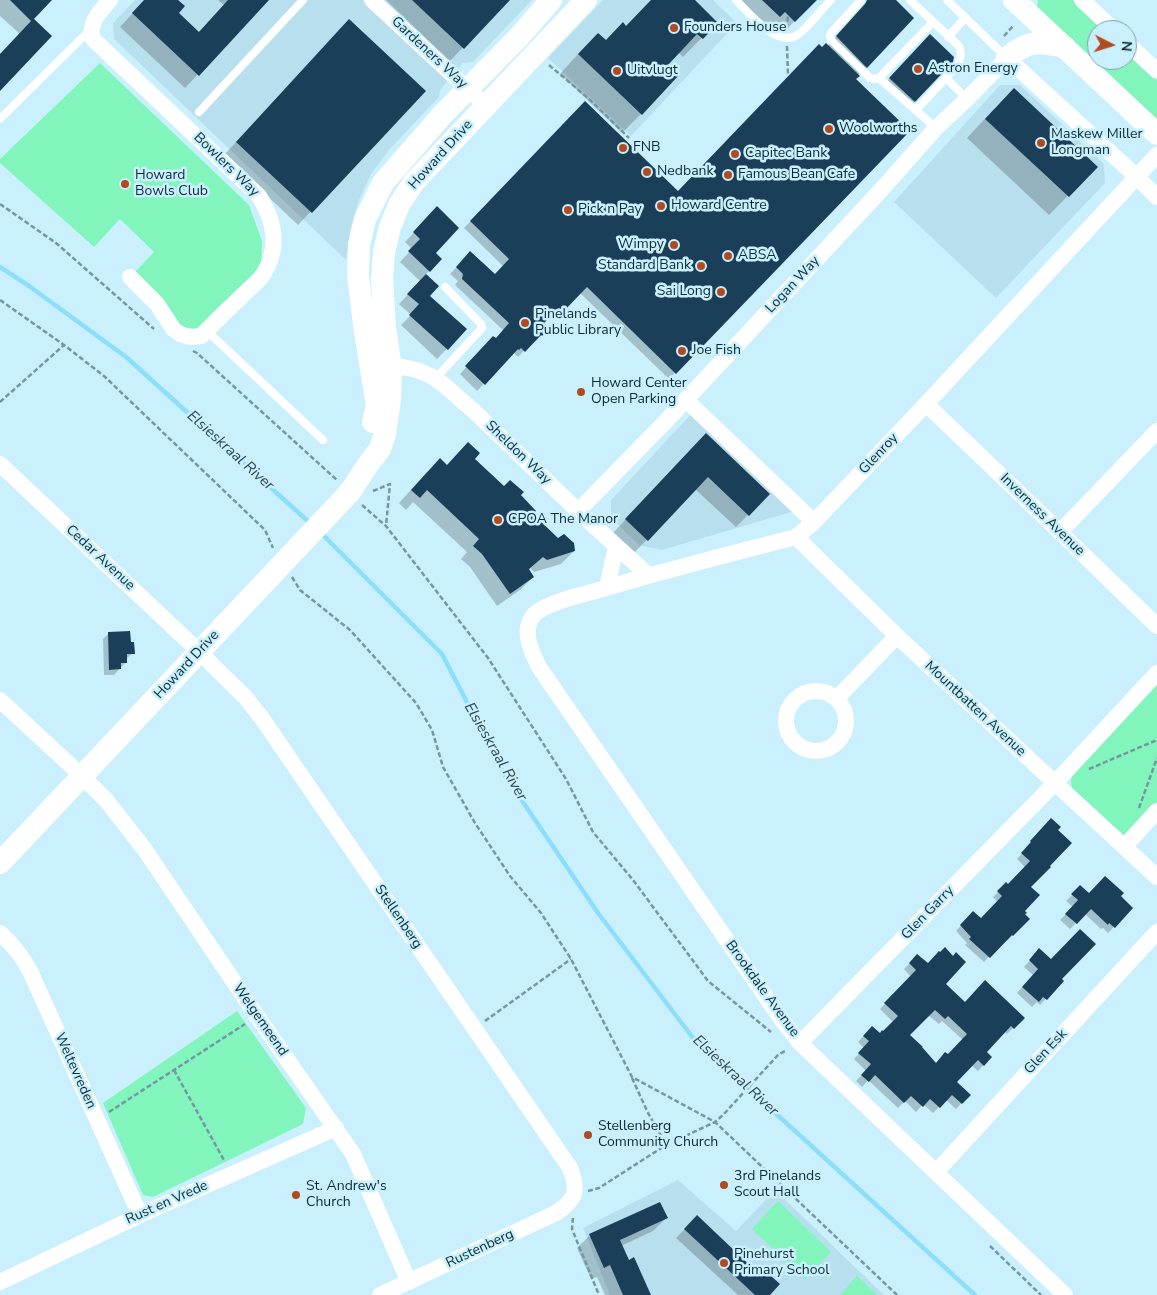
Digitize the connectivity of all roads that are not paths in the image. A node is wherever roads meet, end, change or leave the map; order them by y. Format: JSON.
{"nodes":[{"id":1,"x":110,"y":0,"type":"edge"},
{"id":2,"x":303,"y":0,"type":"edge"},
{"id":3,"x":372,"y":0,"type":"edge"},
{"id":4,"x":551,"y":0,"type":"edge"},
{"id":5,"x":736,"y":0,"type":"edge"},
{"id":6,"x":831,"y":0,"type":"edge"},
{"id":7,"x":862,"y":0,"type":"edge"},
{"id":8,"x":910,"y":0,"type":"edge"},
{"id":9,"x":947,"y":0,"type":"edge"},
{"id":10,"x":1082,"y":0,"type":"edge"},
{"id":11,"x":584,"y":1,"type":"edge"},
{"id":12,"x":1020,"y":4,"type":"edge"},
{"id":13,"x":966,"y":18,"type":"junction"},
{"id":14,"x":1103,"y":20,"type":"edge"},
{"id":15,"x":933,"y":22,"type":"junction"},
{"id":16,"x":92,"y":29,"type":"junction"},
{"id":17,"x":948,"y":36,"type":"junction"},
{"id":18,"x":1065,"y":47,"type":"junction"},
{"id":19,"x":1001,"y":52,"type":"junction"},
{"id":20,"x":1137,"y":52,"type":"edge"},
{"id":21,"x":1157,"y":71,"type":"edge"},
{"id":22,"x":879,"y":78,"type":"junction"},
{"id":23,"x":946,"y":78,"type":"junction"},
{"id":24,"x":467,"y":89,"type":"junction"},
{"id":25,"x":967,"y":99,"type":"junction"},
{"id":26,"x":486,"y":106,"type":"junction"},
{"id":27,"x":916,"y":110,"type":"junction"},
{"id":28,"x":199,"y":112,"type":"dead end"},
{"id":29,"x":0,"y":119,"type":"edge"},
{"id":30,"x":936,"y":128,"type":"junction"},
{"id":31,"x":1157,"y":134,"type":"edge"},
{"id":32,"x":1157,"y":156,"type":"edge"},
{"id":33,"x":1137,"y":177,"type":"junction"},
{"id":34,"x":1157,"y":197,"type":"edge"},
{"id":35,"x":130,"y":277,"type":"dead end"},
{"id":36,"x":445,"y":287,"type":"dead end"},
{"id":37,"x":206,"y":330,"type":"junction"},
{"id":38,"x":381,"y":368,"type":"junction"},
{"id":39,"x":435,"y":379,"type":"junction"},
{"id":40,"x":686,"y":400,"type":"junction"},
{"id":41,"x":926,"y":404,"type":"junction"},
{"id":42,"x":1157,"y":431,"type":"edge"},
{"id":43,"x":323,"y":440,"type":"dead end"},
{"id":44,"x":0,"y":464,"type":"edge"},
{"id":45,"x":578,"y":511,"type":"junction"},
{"id":46,"x":814,"y":522,"type":"junction"},
{"id":47,"x":1060,"y":532,"type":"junction"},
{"id":48,"x":796,"y":537,"type":"junction"},
{"id":49,"x":616,"y":546,"type":"junction"},
{"id":50,"x":648,"y":575,"type":"junction"},
{"id":51,"x":607,"y":587,"type":"junction"},
{"id":52,"x":1157,"y":626,"type":"edge"},
{"id":53,"x":528,"y":630,"type":"joint"},
{"id":54,"x":897,"y":636,"type":"junction"},
{"id":55,"x":200,"y":652,"type":"junction"},
{"id":56,"x":1157,"y":672,"type":"edge"},
{"id":57,"x":836,"y":699,"type":"dead end"},
{"id":58,"x":0,"y":700,"type":"edge"},
{"id":59,"x":82,"y":776,"type":"junction"},
{"id":60,"x":1055,"y":783,"type":"junction"},
{"id":61,"x":1157,"y":811,"type":"edge"},
{"id":62,"x":1124,"y":847,"type":"junction"},
{"id":63,"x":0,"y":863,"type":"edge"},
{"id":64,"x":1157,"y":877,"type":"edge"},
{"id":65,"x":1157,"y":932,"type":"edge"},
{"id":66,"x":0,"y":933,"type":"edge"},
{"id":67,"x":795,"y":1045,"type":"junction"},
{"id":68,"x":336,"y":1128,"type":"junction"},
{"id":69,"x":936,"y":1172,"type":"junction"},
{"id":70,"x":574,"y":1195,"type":"joint"},
{"id":71,"x":140,"y":1215,"type":"junction"},
{"id":72,"x":0,"y":1282,"type":"edge"},
{"id":73,"x":409,"y":1282,"type":"junction"},
{"id":74,"x":380,"y":1295,"type":"edge"},
{"id":75,"x":1065,"y":1295,"type":"edge"}],
"edges":[{"from":1,"to":16,"type":"street"},
{"from":2,"to":28,"type":"lane"},
{"from":3,"to":24,"type":"street","name":"Gardeners Way"},
{"from":4,"to":24,"type":"street","name":"Howard Drive"},
{"from":5,"to":6,"type":"lane"},
{"from":7,"to":22,"type":"lane"},
{"from":8,"to":15,"type":"lane"},
{"from":9,"to":13,"type":"lane"},
{"from":10,"to":14,"type":"street"},
{"from":11,"to":26,"type":"street","name":"Howard Drive"},
{"from":12,"to":18,"type":"street"},
{"from":13,"to":17,"type":"lane"},
{"from":13,"to":19,"type":"lane"},
{"from":15,"to":17,"type":"lane"},
{"from":15,"to":22,"type":"lane"},
{"from":16,"to":29,"type":"lane"},
{"from":16,"to":37,"type":"street","name":"Bowlers Way"},
{"from":17,"to":23,"type":"lane"},
{"from":18,"to":19,"type":"street"},
{"from":18,"to":31,"type":"street"},
{"from":19,"to":25,"type":"street","name":"Logan Way"},
{"from":19,"to":33,"type":"street"},
{"from":20,"to":21,"type":"street"},
{"from":22,"to":27,"type":"lane"},
{"from":23,"to":25,"type":"lane"},
{"from":23,"to":27,"type":"lane"},
{"from":24,"to":26,"type":"street","name":"Gardeners Way"},
{"from":24,"to":38,"type":"street","name":"Howard Drive"},
{"from":25,"to":30,"type":"street","name":"Logan Way"},
{"from":26,"to":38,"type":"street","name":"Howard Drive"},
{"from":27,"to":30,"type":"lane"},
{"from":30,"to":40,"type":"street","name":"Logan Way"},
{"from":32,"to":33,"type":"street","name":"Glenroy"},
{"from":33,"to":34,"type":"street"},
{"from":33,"to":41,"type":"street","name":"Glenroy"},
{"from":35,"to":37,"type":"street"},
{"from":36,"to":39,"type":"lane"},
{"from":37,"to":43,"type":"lane"},
{"from":38,"to":39,"type":"street","name":"Sheldon Way"},
{"from":38,"to":55,"type":"street","name":"Howard Drive"},
{"from":39,"to":45,"type":"street","name":"Sheldon Way"},
{"from":40,"to":45,"type":"street","name":"Logan Way"},
{"from":40,"to":46,"type":"street"},
{"from":41,"to":46,"type":"street","name":"Glenroy"},
{"from":41,"to":47,"type":"street","name":"Inverness Avenue"},
{"from":42,"to":47,"type":"street"},
{"from":44,"to":55,"type":"street","name":"Cedar Avenue"},
{"from":45,"to":49,"type":"street","name":"Sheldon Way"},
{"from":46,"to":48,"type":"street","name":"Glenroy"},
{"from":47,"to":52,"type":"street","name":"Inverness Avenue"},
{"from":48,"to":50,"type":"street","name":"Glenroy"},
{"from":48,"to":54,"type":"street","name":"Mountbatten Avenue"},
{"from":49,"to":50,"type":"street","name":"Sheldon Way"},
{"from":49,"to":51,"type":"street"},
{"from":50,"to":51,"type":"street","name":"Glenroy"},
{"from":51,"to":53,"type":"street","name":"Glenroy"},
{"from":53,"to":67,"type":"street","name":"Brookdale Avenue"},
{"from":54,"to":57,"type":"street"},
{"from":54,"to":60,"type":"street","name":"Mountbatten Avenue"},
{"from":55,"to":59,"type":"street","name":"Howard Drive"},
{"from":55,"to":70,"type":"street","name":"Stellenberg"},
{"from":56,"to":60,"type":"street"},
{"from":58,"to":59,"type":"street","name":"Welgemeend"},
{"from":59,"to":63,"type":"street","name":"Howard Drive"},
{"from":59,"to":68,"type":"street","name":"Welgemeend"},
{"from":60,"to":62,"type":"street","name":"Mountbatten Avenue"},
{"from":60,"to":67,"type":"street","name":"Glen Garry"},
{"from":61,"to":62,"type":"street"},
{"from":62,"to":64,"type":"street","name":"Mountbatten Avenue"},
{"from":65,"to":69,"type":"street","name":"Glen Esk"},
{"from":66,"to":71,"type":"street","name":"Weltevreden"},
{"from":67,"to":69,"type":"street","name":"Brookdale Avenue"},
{"from":68,"to":71,"type":"street","name":"Rust en Vrede"},
{"from":68,"to":73,"type":"street","name":"Welgemeend"},
{"from":69,"to":75,"type":"street","name":"Brookdale Avenue"},
{"from":70,"to":73,"type":"street","name":"Rustenberg"},
{"from":71,"to":72,"type":"street","name":"Rust en Vrede"},
{"from":73,"to":74,"type":"street","name":"Rustenberg"}]}
